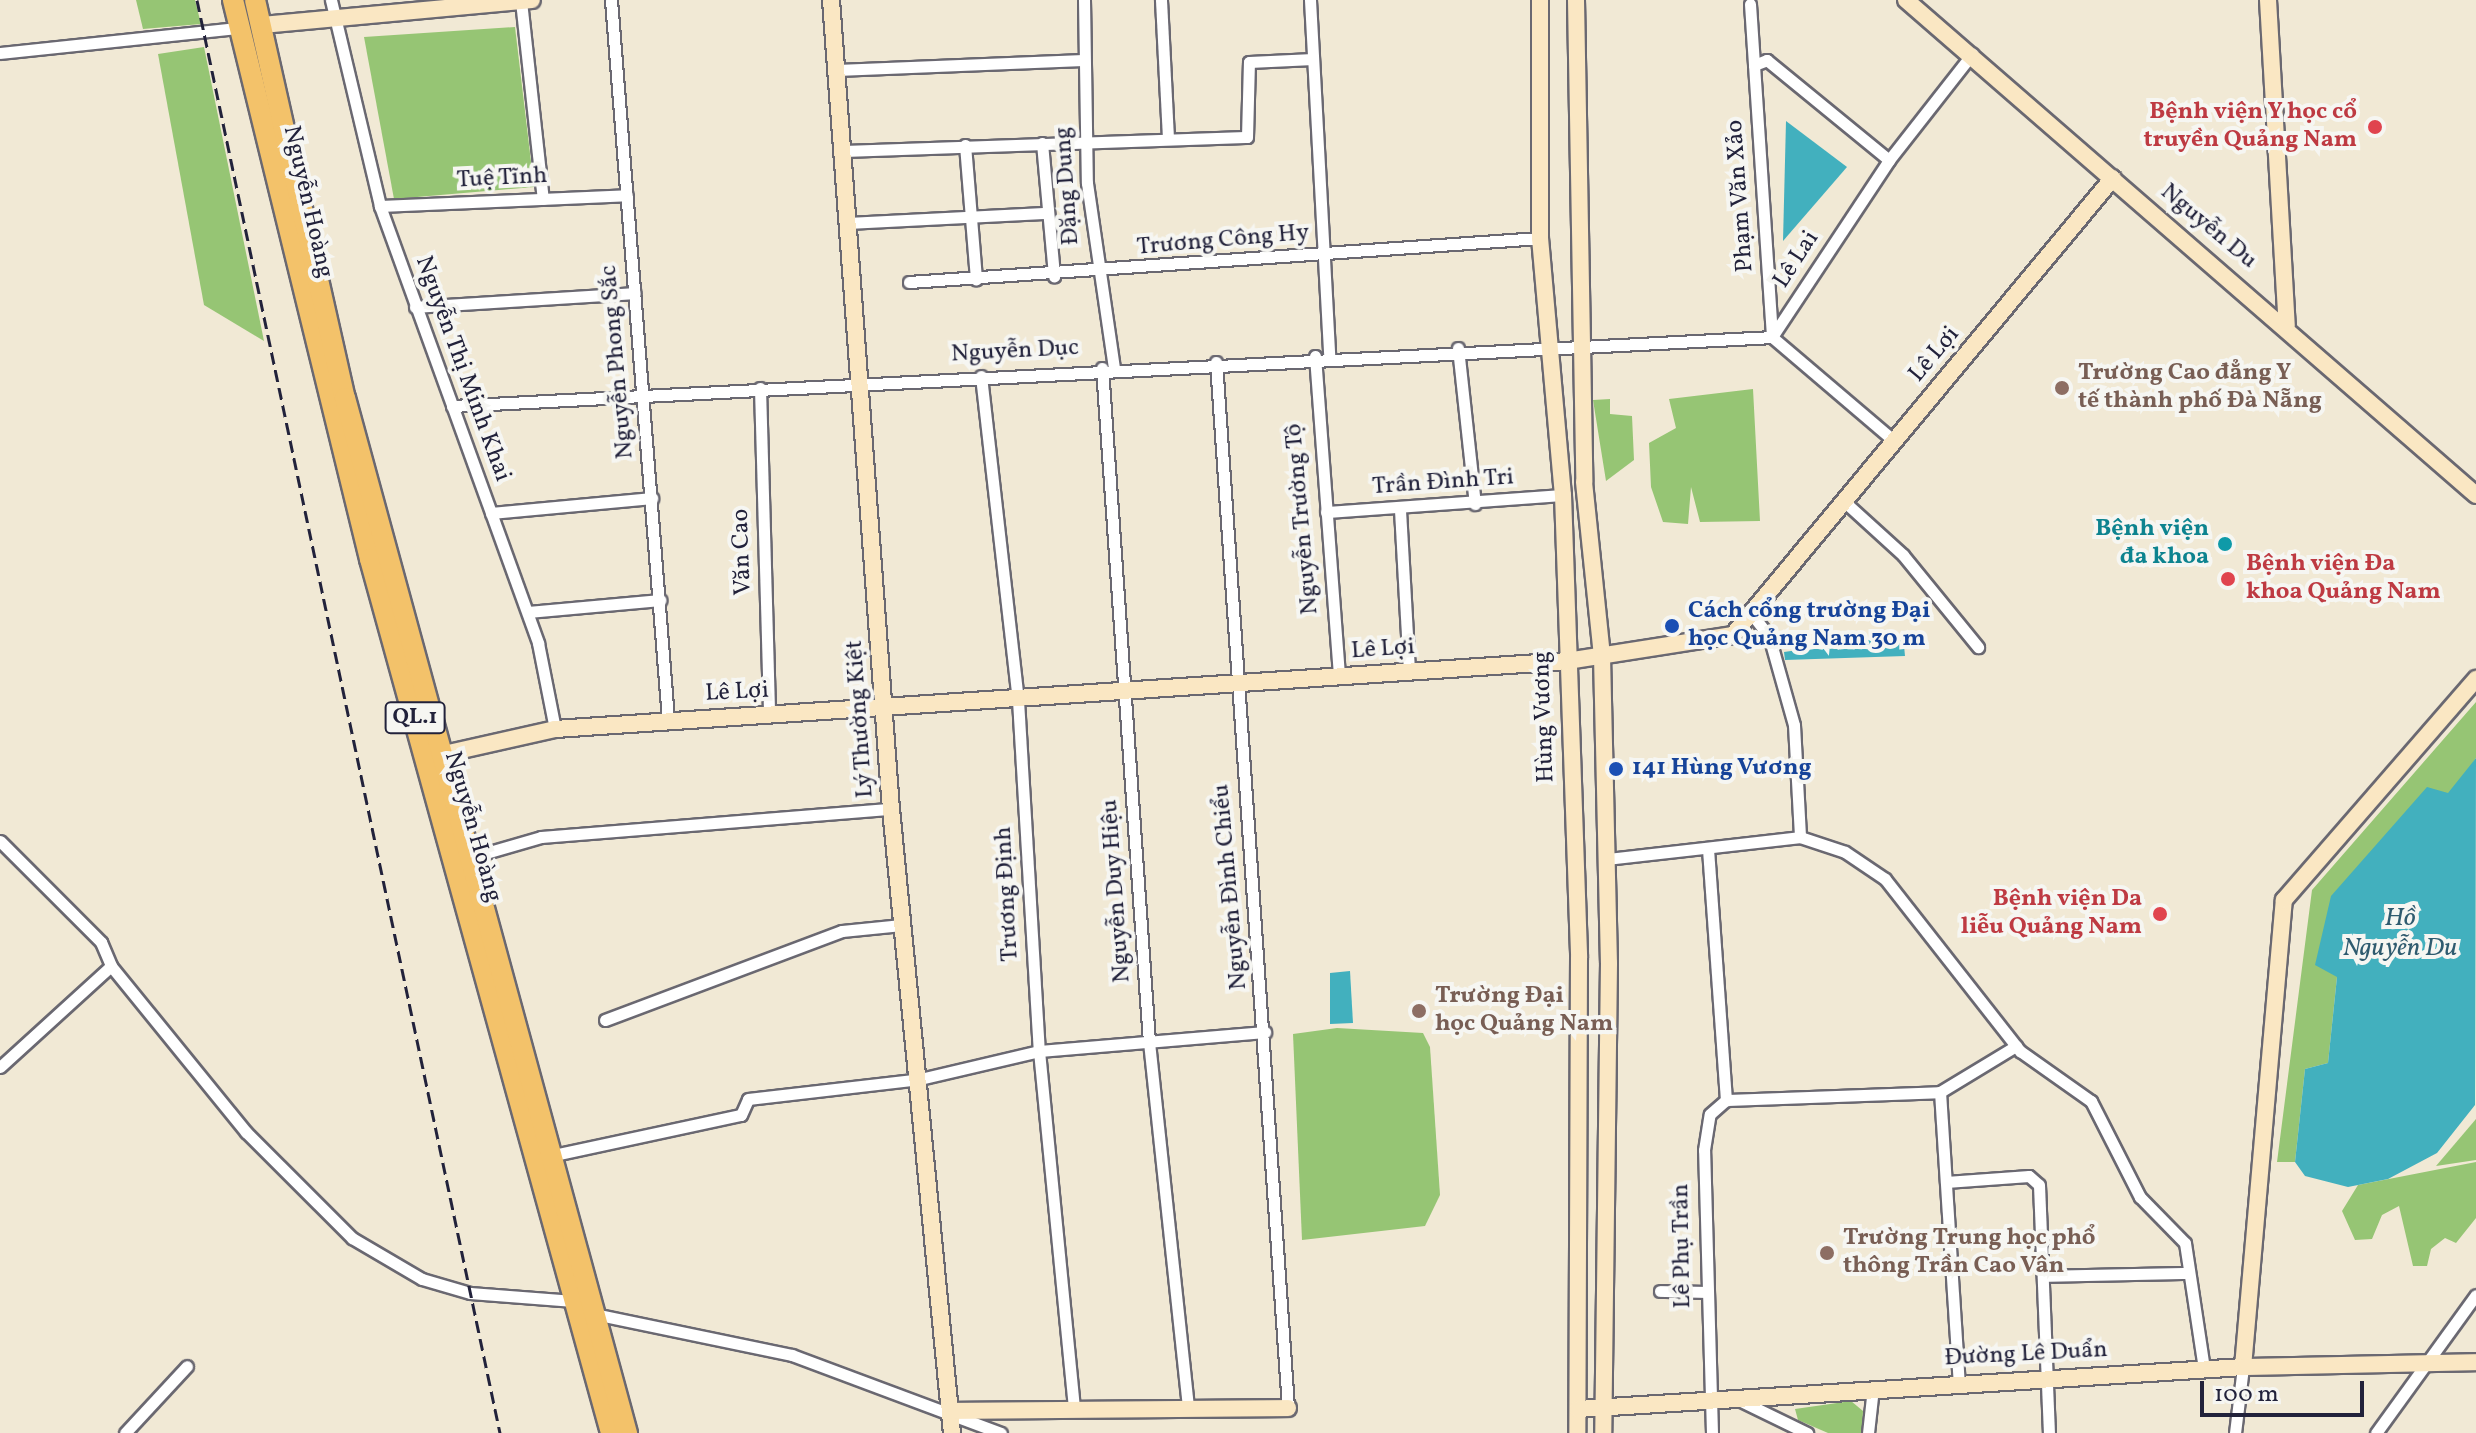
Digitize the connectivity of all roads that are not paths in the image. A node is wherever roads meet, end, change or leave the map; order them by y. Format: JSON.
{"nodes":[{"id":1,"x":233,"y":0,"type":"edge"},
{"id":2,"x":255,"y":0,"type":"edge"},
{"id":3,"x":331,"y":0,"type":"edge"},
{"id":4,"x":532,"y":0,"type":"edge"},
{"id":5,"x":611,"y":0,"type":"edge"},
{"id":6,"x":831,"y":0,"type":"edge"},
{"id":7,"x":1084,"y":0,"type":"edge"},
{"id":8,"x":1161,"y":0,"type":"edge"},
{"id":9,"x":1310,"y":0,"type":"edge"},
{"id":10,"x":1540,"y":0,"type":"edge"},
{"id":11,"x":1576,"y":0,"type":"edge"},
{"id":12,"x":1906,"y":0,"type":"edge"},
{"id":13,"x":2268,"y":0,"type":"edge"},
{"id":14,"x":521,"y":1,"type":"edge"},
{"id":15,"x":1750,"y":4,"type":"dead end"},
{"id":16,"x":336,"y":20,"type":"junction"},
{"id":17,"x":262,"y":25,"type":"junction"},
{"id":18,"x":239,"y":28,"type":"junction"},
{"id":19,"x":0,"y":53,"type":"edge"},
{"id":20,"x":1972,"y":54,"type":"junction"},
{"id":21,"x":1313,"y":59,"type":"junction"},
{"id":22,"x":1084,"y":60,"type":"junction"},
{"id":23,"x":1754,"y":65,"type":"junction"},
{"id":24,"x":836,"y":70,"type":"junction"},
{"id":25,"x":1168,"y":137,"type":"junction"},
{"id":26,"x":1085,"y":139,"type":"junction"},
{"id":27,"x":1042,"y":143,"type":"junction"},
{"id":28,"x":965,"y":145,"type":"junction"},
{"id":29,"x":842,"y":151,"type":"junction"},
{"id":30,"x":1889,"y":160,"type":"junction"},
{"id":31,"x":2113,"y":178,"type":"junction"},
{"id":32,"x":627,"y":195,"type":"junction"},
{"id":33,"x":543,"y":199,"type":"junction"},
{"id":34,"x":380,"y":206,"type":"junction"},
{"id":35,"x":1048,"y":213,"type":"junction"},
{"id":36,"x":970,"y":216,"type":"junction"},
{"id":37,"x":848,"y":223,"type":"junction"},
{"id":38,"x":1540,"y":238,"type":"junction"},
{"id":39,"x":1325,"y":255,"type":"junction"},
{"id":40,"x":1098,"y":274,"type":"junction"},
{"id":41,"x":1054,"y":276,"type":"junction"},
{"id":42,"x":976,"y":280,"type":"junction"},
{"id":43,"x":909,"y":282,"type":"dead end"},
{"id":44,"x":635,"y":293,"type":"junction"},
{"id":45,"x":415,"y":307,"type":"junction"},
{"id":46,"x":2287,"y":325,"type":"junction"},
{"id":47,"x":1772,"y":337,"type":"junction"},
{"id":48,"x":1549,"y":343,"type":"junction"},
{"id":49,"x":1581,"y":345,"type":"junction"},
{"id":50,"x":1458,"y":348,"type":"junction"},
{"id":51,"x":1315,"y":356,"type":"junction"},
{"id":52,"x":1329,"y":356,"type":"junction"},
{"id":53,"x":1216,"y":362,"type":"junction"},
{"id":54,"x":1108,"y":368,"type":"junction"},
{"id":55,"x":981,"y":376,"type":"junction"},
{"id":56,"x":860,"y":383,"type":"junction"},
{"id":57,"x":760,"y":388,"type":"junction"},
{"id":58,"x":643,"y":395,"type":"junction"},
{"id":59,"x":452,"y":406,"type":"junction"},
{"id":60,"x":1894,"y":441,"type":"junction"},
{"id":61,"x":1563,"y":495,"type":"junction"},
{"id":62,"x":2476,"y":495,"type":"edge"},
{"id":63,"x":652,"y":498,"type":"junction"},
{"id":64,"x":1475,"y":504,"type":"junction"},
{"id":65,"x":1847,"y":504,"type":"junction"},
{"id":66,"x":1400,"y":510,"type":"junction"},
{"id":67,"x":1326,"y":512,"type":"junction"},
{"id":68,"x":491,"y":513,"type":"junction"},
{"id":69,"x":660,"y":600,"type":"junction"},
{"id":70,"x":528,"y":612,"type":"junction"},
{"id":71,"x":1754,"y":617,"type":"junction"},
{"id":72,"x":1978,"y":647,"type":"dead end"},
{"id":73,"x":1602,"y":656,"type":"junction"},
{"id":74,"x":1567,"y":661,"type":"junction"},
{"id":75,"x":1409,"y":672,"type":"junction"},
{"id":76,"x":1339,"y":677,"type":"junction"},
{"id":77,"x":2476,"y":679,"type":"edge"},
{"id":78,"x":1237,"y":685,"type":"junction"},
{"id":79,"x":1126,"y":693,"type":"junction"},
{"id":80,"x":1018,"y":700,"type":"junction"},
{"id":81,"x":886,"y":710,"type":"junction"},
{"id":82,"x":769,"y":715,"type":"junction"},
{"id":83,"x":668,"y":720,"type":"junction"},
{"id":84,"x":555,"y":729,"type":"junction"},
{"id":85,"x":444,"y":754,"type":"junction"},
{"id":86,"x":891,"y":809,"type":"junction"},
{"id":87,"x":1800,"y":837,"type":"junction"},
{"id":88,"x":0,"y":841,"type":"edge"},
{"id":89,"x":1708,"y":849,"type":"junction"},
{"id":90,"x":472,"y":857,"type":"junction"},
{"id":91,"x":1607,"y":859,"type":"junction"},
{"id":92,"x":902,"y":925,"type":"junction"},
{"id":93,"x":111,"y":966,"type":"junction"},
{"id":94,"x":605,"y":1020,"type":"dead end"},
{"id":95,"x":1265,"y":1032,"type":"junction"},
{"id":96,"x":513,"y":1040,"type":"junction"},
{"id":97,"x":1149,"y":1042,"type":"junction"},
{"id":98,"x":2016,"y":1046,"type":"junction"},
{"id":99,"x":1039,"y":1051,"type":"junction"},
{"id":100,"x":0,"y":1067,"type":"edge"},
{"id":101,"x":920,"y":1079,"type":"junction"},
{"id":102,"x":1940,"y":1092,"type":"junction"},
{"id":103,"x":1726,"y":1100,"type":"junction"},
{"id":104,"x":554,"y":1155,"type":"junction"},
{"id":105,"x":1946,"y":1182,"type":"junction"},
{"id":106,"x":2189,"y":1273,"type":"junction"},
{"id":107,"x":2043,"y":1276,"type":"junction"},
{"id":108,"x":1660,"y":1291,"type":"dead end"},
{"id":109,"x":1703,"y":1292,"type":"junction"},
{"id":110,"x":2476,"y":1295,"type":"edge"},
{"id":111,"x":574,"y":1301,"type":"junction"},
{"id":112,"x":599,"y":1315,"type":"junction"},
{"id":113,"x":2476,"y":1362,"type":"edge"},
{"id":114,"x":2426,"y":1363,"type":"junction"},
{"id":115,"x":187,"y":1366,"type":"dead end"},
{"id":116,"x":2243,"y":1367,"type":"junction"},
{"id":117,"x":2204,"y":1369,"type":"junction"},
{"id":118,"x":2048,"y":1379,"type":"junction"},
{"id":119,"x":1959,"y":1382,"type":"junction"},
{"id":120,"x":1873,"y":1388,"type":"junction"},
{"id":121,"x":1734,"y":1397,"type":"junction"},
{"id":122,"x":1712,"y":1399,"type":"junction"},
{"id":123,"x":1288,"y":1408,"type":"joint"},
{"id":124,"x":1604,"y":1408,"type":"junction"},
{"id":125,"x":1188,"y":1409,"type":"junction"},
{"id":126,"x":1578,"y":1409,"type":"junction"},
{"id":127,"x":1074,"y":1410,"type":"junction"},
{"id":128,"x":951,"y":1411,"type":"junction"},
{"id":129,"x":125,"y":1433,"type":"edge"},
{"id":130,"x":611,"y":1433,"type":"edge"},
{"id":131,"x":627,"y":1433,"type":"edge"},
{"id":132,"x":952,"y":1433,"type":"edge"},
{"id":133,"x":1001,"y":1433,"type":"edge"},
{"id":134,"x":1577,"y":1433,"type":"edge"},
{"id":135,"x":1603,"y":1433,"type":"edge"},
{"id":136,"x":1712,"y":1433,"type":"edge"},
{"id":137,"x":1807,"y":1433,"type":"edge"},
{"id":138,"x":1868,"y":1433,"type":"edge"},
{"id":139,"x":2049,"y":1433,"type":"edge"},
{"id":140,"x":2235,"y":1433,"type":"edge"},
{"id":141,"x":2376,"y":1433,"type":"edge"}],
"edges":[{"from":1,"to":18,"type":"highway","name":"Nguyễn Hoàng","number":"QL.1"},
{"from":2,"to":17,"type":"highway","name":"Nguyễn Hoàng","number":"QL.1"},
{"from":3,"to":16,"type":"street","name":"Nguyễn Thị Minh Khai"},
{"from":4,"to":14,"type":"street"},
{"from":5,"to":32,"type":"street","name":"Nguyễn Phong Sắc"},
{"from":6,"to":24,"type":"street","name":"Lý Thường Kiệt"},
{"from":7,"to":22,"type":"street","name":"Đặng Dung"},
{"from":8,"to":25,"type":"street"},
{"from":9,"to":21,"type":"street"},
{"from":10,"to":38,"type":"street","name":"Hùng Vương"},
{"from":11,"to":49,"type":"street"},
{"from":12,"to":20,"type":"street","name":"Nguyễn Du"},
{"from":13,"to":46,"type":"street"},
{"from":14,"to":16,"type":"street"},
{"from":14,"to":33,"type":"street"},
{"from":15,"to":23,"type":"street","name":"Phạm Văn Xảo"},
{"from":16,"to":17,"type":"street"},
{"from":16,"to":34,"type":"street","name":"Nguyễn Thị Minh Khai"},
{"from":17,"to":18,"type":"highway"},
{"from":17,"to":85,"type":"highway","name":"Nguyễn Hoàng","number":"QL.1"},
{"from":18,"to":19,"type":"street"},
{"from":18,"to":96,"type":"highway","name":"Nguyễn Hoàng","number":"QL.1"},
{"from":20,"to":30,"type":"street","name":"Lê Lai"},
{"from":20,"to":31,"type":"street","name":"Nguyễn Du"},
{"from":21,"to":25,"type":"street"},
{"from":21,"to":39,"type":"street"},
{"from":22,"to":24,"type":"street"},
{"from":22,"to":26,"type":"street","name":"Đặng Dung"},
{"from":23,"to":30,"type":"street"},
{"from":23,"to":47,"type":"street","name":"Phạm Văn Xảo"},
{"from":24,"to":29,"type":"street","name":"Lý Thường Kiệt"},
{"from":25,"to":26,"type":"street"},
{"from":26,"to":27,"type":"street"},
{"from":26,"to":40,"type":"street","name":"Đặng Dung"},
{"from":27,"to":28,"type":"street"},
{"from":27,"to":35,"type":"street"},
{"from":28,"to":29,"type":"street"},
{"from":28,"to":36,"type":"street"},
{"from":29,"to":37,"type":"street","name":"Lý Thường Kiệt"},
{"from":30,"to":47,"type":"street","name":"Lê Lai"},
{"from":31,"to":46,"type":"street","name":"Nguyễn Du"},
{"from":31,"to":60,"type":"street","name":"Lê Lợi"},
{"from":32,"to":33,"type":"street","name":"Tuệ Tĩnh"},
{"from":32,"to":44,"type":"street","name":"Nguyễn Phong Sắc"},
{"from":33,"to":34,"type":"street","name":"Tuệ Tĩnh"},
{"from":34,"to":45,"type":"street","name":"Nguyễn Thị Minh Khai"},
{"from":35,"to":36,"type":"street"},
{"from":35,"to":41,"type":"street"},
{"from":36,"to":37,"type":"street"},
{"from":36,"to":42,"type":"street"},
{"from":37,"to":56,"type":"street","name":"Lý Thường Kiệt"},
{"from":38,"to":39,"type":"street","name":"Trương Công Hy"},
{"from":38,"to":48,"type":"street","name":"Hùng Vương"},
{"from":39,"to":40,"type":"street","name":"Trương Công Hy"},
{"from":39,"to":52,"type":"street"},
{"from":40,"to":41,"type":"street","name":"Trương Công Hy"},
{"from":40,"to":54,"type":"street","name":"Đặng Dung"},
{"from":41,"to":42,"type":"street","name":"Trương Công Hy"},
{"from":42,"to":43,"type":"street","name":"Trương Công Hy"},
{"from":44,"to":45,"type":"street"},
{"from":44,"to":58,"type":"street","name":"Nguyễn Phong Sắc"},
{"from":45,"to":59,"type":"street","name":"Nguyễn Thị Minh Khai"},
{"from":46,"to":62,"type":"street","name":"Nguyễn Du"},
{"from":47,"to":49,"type":"street"},
{"from":47,"to":60,"type":"street"},
{"from":48,"to":49,"type":"street","name":"Nguyễn Dục"},
{"from":48,"to":50,"type":"street","name":"Nguyễn Dục"},
{"from":48,"to":61,"type":"street","name":"Hùng Vương"},
{"from":49,"to":73,"type":"street"},
{"from":50,"to":52,"type":"street","name":"Nguyễn Dục"},
{"from":50,"to":64,"type":"street"},
{"from":51,"to":52,"type":"street","name":"Nguyễn Dục"},
{"from":51,"to":53,"type":"street","name":"Nguyễn Dục"},
{"from":51,"to":67,"type":"street","name":"Nguyễn Trường Tộ"},
{"from":53,"to":54,"type":"street","name":"Nguyễn Dục"},
{"from":53,"to":78,"type":"street","name":"Nguyễn Đình Chiểu"},
{"from":54,"to":55,"type":"street","name":"Nguyễn Dục"},
{"from":54,"to":79,"type":"street","name":"Nguyễn Duy Hiệu"},
{"from":55,"to":56,"type":"street","name":"Nguyễn Dục"},
{"from":55,"to":80,"type":"street","name":"Trương Định"},
{"from":56,"to":57,"type":"street","name":"Nguyễn Dục"},
{"from":56,"to":81,"type":"street","name":"Lý Thường Kiệt"},
{"from":57,"to":58,"type":"street","name":"Nguyễn Dục"},
{"from":57,"to":82,"type":"street","name":"Văn Cao"},
{"from":58,"to":59,"type":"street","name":"Nguyễn Dục"},
{"from":58,"to":63,"type":"street","name":"Nguyễn Phong Sắc"},
{"from":59,"to":68,"type":"street","name":"Nguyễn Thị Minh Khai"},
{"from":60,"to":65,"type":"street","name":"Lê Lợi"},
{"from":61,"to":64,"type":"street","name":"Trần Đình Tri"},
{"from":61,"to":74,"type":"street","name":"Hùng Vương"},
{"from":63,"to":68,"type":"street"},
{"from":63,"to":69,"type":"street","name":"Nguyễn Phong Sắc"},
{"from":64,"to":66,"type":"street","name":"Trần Đình Tri"},
{"from":65,"to":71,"type":"street","name":"Lê Lợi"},
{"from":65,"to":72,"type":"street"},
{"from":66,"to":67,"type":"street","name":"Trần Đình Tri"},
{"from":66,"to":75,"type":"street"},
{"from":67,"to":76,"type":"street","name":"Nguyễn Trường Tộ"},
{"from":68,"to":70,"type":"street","name":"Nguyễn Thị Minh Khai"},
{"from":69,"to":70,"type":"street"},
{"from":69,"to":83,"type":"street","name":"Nguyễn Phong Sắc"},
{"from":70,"to":84,"type":"street","name":"Nguyễn Thị Minh Khai"},
{"from":71,"to":73,"type":"street","name":"Lê Lợi"},
{"from":71,"to":87,"type":"street"},
{"from":73,"to":74,"type":"street","name":"Lê Lợi"},
{"from":73,"to":91,"type":"street"},
{"from":74,"to":75,"type":"street","name":"Lê Lợi"},
{"from":74,"to":126,"type":"street","name":"Hùng Vương"},
{"from":75,"to":76,"type":"street","name":"Lê Lợi"},
{"from":76,"to":78,"type":"street","name":"Lê Lợi"},
{"from":77,"to":116,"type":"street"},
{"from":78,"to":79,"type":"street","name":"Lê Lợi"},
{"from":78,"to":95,"type":"street","name":"Nguyễn Đình Chiểu"},
{"from":79,"to":80,"type":"street","name":"Lê Lợi"},
{"from":79,"to":97,"type":"street","name":"Nguyễn Duy Hiệu"},
{"from":80,"to":81,"type":"street","name":"Lê Lợi"},
{"from":80,"to":99,"type":"street","name":"Trương Định"},
{"from":81,"to":82,"type":"street","name":"Lê Lợi"},
{"from":81,"to":86,"type":"street","name":"Lý Thường Kiệt"},
{"from":82,"to":83,"type":"street","name":"Lê Lợi"},
{"from":83,"to":84,"type":"street","name":"Lê Lợi"},
{"from":84,"to":85,"type":"street","name":"Lê Lợi"},
{"from":85,"to":90,"type":"highway","name":"Nguyễn Hoàng","number":"QL.1"},
{"from":86,"to":90,"type":"street"},
{"from":86,"to":92,"type":"street","name":"Lý Thường Kiệt"},
{"from":87,"to":89,"type":"street"},
{"from":87,"to":98,"type":"street"},
{"from":88,"to":93,"type":"street"},
{"from":89,"to":91,"type":"street"},
{"from":89,"to":103,"type":"street"},
{"from":90,"to":96,"type":"highway","name":"Nguyễn Hoàng","number":"QL.1"},
{"from":91,"to":124,"type":"street"},
{"from":92,"to":94,"type":"street"},
{"from":92,"to":101,"type":"street","name":"Lý Thường Kiệt"},
{"from":93,"to":100,"type":"street"},
{"from":93,"to":111,"type":"street"},
{"from":95,"to":97,"type":"street"},
{"from":95,"to":123,"type":"street","name":"Nguyễn Đình Chiểu"},
{"from":96,"to":104,"type":"highway","name":"Nguyễn Hoàng","number":"QL.1"},
{"from":96,"to":111,"type":"highway","name":"Nguyễn Hoàng","number":"QL.1"},
{"from":97,"to":99,"type":"street"},
{"from":97,"to":125,"type":"street","name":"Nguyễn Duy Hiệu"},
{"from":98,"to":102,"type":"street"},
{"from":98,"to":106,"type":"street"},
{"from":99,"to":101,"type":"street"},
{"from":99,"to":127,"type":"street","name":"Trương Định"},
{"from":101,"to":104,"type":"street"},
{"from":101,"to":128,"type":"street","name":"Lý Thường Kiệt"},
{"from":102,"to":103,"type":"street"},
{"from":102,"to":105,"type":"street"},
{"from":103,"to":109,"type":"street","name":"Lê Phụ Trần"},
{"from":104,"to":112,"type":"highway","name":"Nguyễn Hoàng","number":"QL.1"},
{"from":105,"to":107,"type":"street"},
{"from":105,"to":119,"type":"street"},
{"from":106,"to":107,"type":"street"},
{"from":106,"to":117,"type":"street"},
{"from":107,"to":118,"type":"street"},
{"from":108,"to":109,"type":"street"},
{"from":109,"to":122,"type":"street","name":"Lê Phụ Trần"},
{"from":110,"to":114,"type":"street"},
{"from":111,"to":130,"type":"highway","name":"Nguyễn Hoàng","number":"QL.1"},
{"from":112,"to":128,"type":"street"},
{"from":112,"to":131,"type":"highway","name":"Nguyễn Hoàng","number":"QL.1"},
{"from":113,"to":114,"type":"street","name":"Đường Lê Duẩn"},
{"from":114,"to":116,"type":"street","name":"Đường Lê Duẩn"},
{"from":114,"to":141,"type":"street"},
{"from":115,"to":129,"type":"street"},
{"from":116,"to":117,"type":"street","name":"Đường Lê Duẩn"},
{"from":116,"to":140,"type":"street"},
{"from":117,"to":118,"type":"street","name":"Đường Lê Duẩn"},
{"from":118,"to":119,"type":"street","name":"Đường Lê Duẩn"},
{"from":118,"to":139,"type":"street"},
{"from":119,"to":120,"type":"street","name":"Đường Lê Duẩn"},
{"from":120,"to":121,"type":"street","name":"Đường Lê Duẩn"},
{"from":120,"to":138,"type":"street"},
{"from":121,"to":122,"type":"street","name":"Đường Lê Duẩn"},
{"from":121,"to":137,"type":"street"},
{"from":122,"to":124,"type":"street","name":"Đường Lê Duẩn"},
{"from":122,"to":136,"type":"street","name":"Lê Phụ Trần"},
{"from":123,"to":125,"type":"street"},
{"from":124,"to":126,"type":"street","name":"Đường Lê Duẩn"},
{"from":124,"to":135,"type":"street"},
{"from":125,"to":127,"type":"street"},
{"from":126,"to":134,"type":"street","name":"Hùng Vương"},
{"from":127,"to":128,"type":"street"},
{"from":128,"to":132,"type":"street","name":"Lý Thường Kiệt"},
{"from":128,"to":133,"type":"street"}]}
